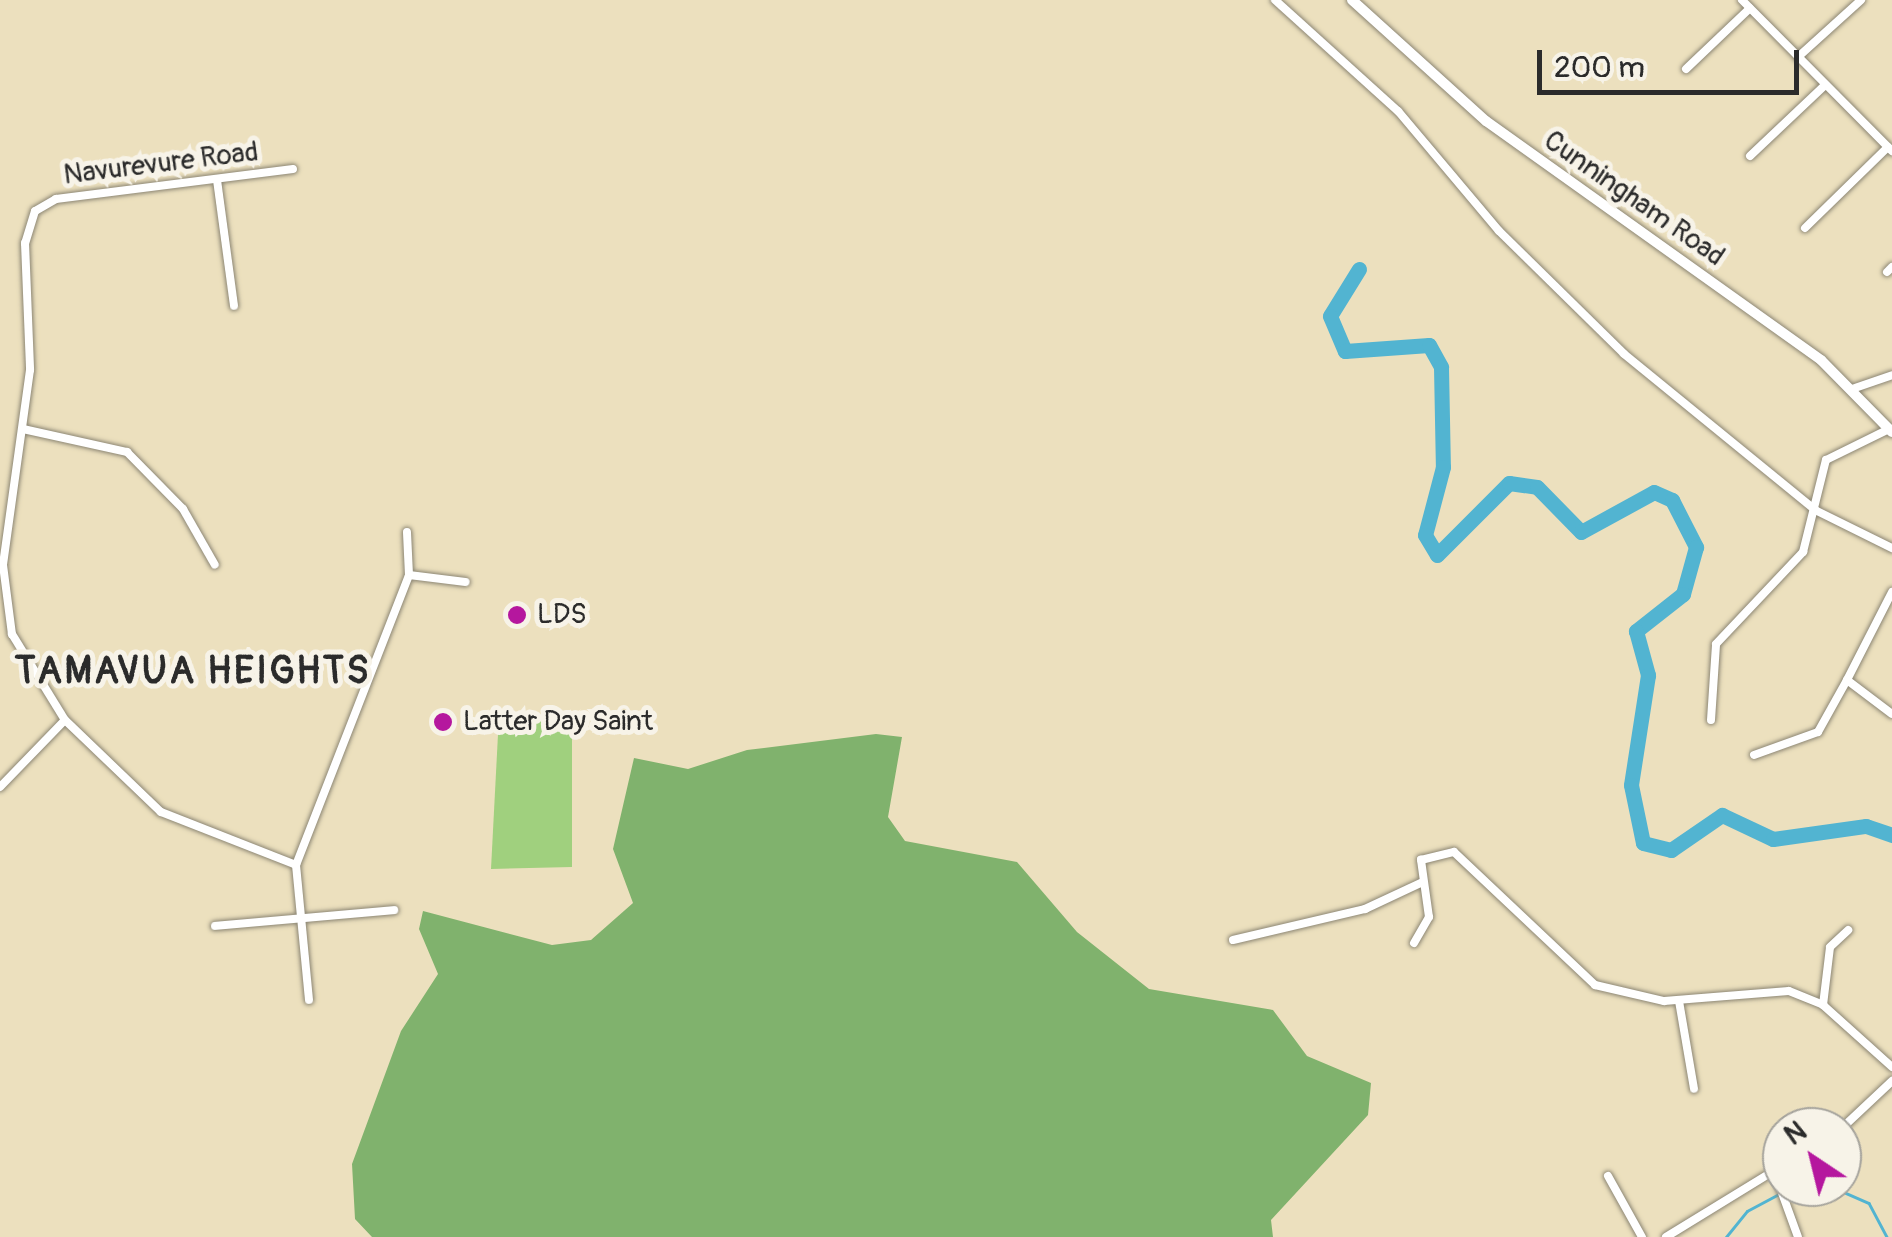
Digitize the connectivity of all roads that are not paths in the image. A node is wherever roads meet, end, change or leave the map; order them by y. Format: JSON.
{"nodes":[{"id":1,"x":1275,"y":0,"type":"edge"},
{"id":2,"x":1352,"y":0,"type":"edge"},
{"id":3,"x":1742,"y":0,"type":"edge"},
{"id":4,"x":1861,"y":0,"type":"edge"},
{"id":5,"x":1750,"y":8,"type":"junction"},
{"id":6,"x":1798,"y":56,"type":"junction"},
{"id":7,"x":1686,"y":69,"type":"dead end"},
{"id":8,"x":1825,"y":85,"type":"junction"},
{"id":9,"x":1890,"y":149,"type":"edge"},
{"id":10,"x":1750,"y":156,"type":"dead end"},
{"id":11,"x":293,"y":169,"type":"dead end"},
{"id":12,"x":217,"y":180,"type":"junction"},
{"id":13,"x":1805,"y":228,"type":"dead end"},
{"id":14,"x":234,"y":306,"type":"dead end"},
{"id":15,"x":1892,"y":375,"type":"edge"},
{"id":16,"x":1855,"y":388,"type":"junction"},
{"id":17,"x":23,"y":428,"type":"junction"},
{"id":18,"x":1890,"y":430,"type":"edge"},
{"id":19,"x":1815,"y":510,"type":"junction"},
{"id":20,"x":407,"y":532,"type":"dead end"},
{"id":21,"x":1892,"y":548,"type":"edge"},
{"id":22,"x":2,"y":565,"type":"edge"},
{"id":23,"x":215,"y":565,"type":"dead end"},
{"id":24,"x":409,"y":576,"type":"junction"},
{"id":25,"x":466,"y":582,"type":"dead end"},
{"id":26,"x":1892,"y":592,"type":"edge"},
{"id":27,"x":1847,"y":680,"type":"junction"},
{"id":28,"x":1892,"y":714,"type":"edge"},
{"id":29,"x":65,"y":720,"type":"junction"},
{"id":30,"x":1711,"y":720,"type":"dead end"},
{"id":31,"x":1754,"y":755,"type":"dead end"},
{"id":32,"x":0,"y":787,"type":"edge"},
{"id":33,"x":296,"y":865,"type":"junction"},
{"id":34,"x":1422,"y":882,"type":"junction"},
{"id":35,"x":394,"y":910,"type":"dead end"},
{"id":36,"x":300,"y":921,"type":"junction"},
{"id":37,"x":215,"y":926,"type":"dead end"},
{"id":38,"x":1848,"y":930,"type":"dead end"},
{"id":39,"x":1233,"y":940,"type":"dead end"},
{"id":40,"x":1414,"y":944,"type":"dead end"},
{"id":41,"x":309,"y":1000,"type":"dead end"},
{"id":42,"x":1679,"y":1001,"type":"junction"},
{"id":43,"x":1822,"y":1004,"type":"junction"},
{"id":44,"x":1892,"y":1067,"type":"edge"},
{"id":45,"x":1892,"y":1081,"type":"edge"},
{"id":46,"x":1694,"y":1089,"type":"dead end"},
{"id":47,"x":1862,"y":1109,"type":"edge"},
{"id":48,"x":1608,"y":1176,"type":"dead end"},
{"id":49,"x":1762,"y":1178,"type":"edge"},
{"id":50,"x":1789,"y":1207,"type":"edge"},
{"id":51,"x":1642,"y":1237,"type":"edge"},
{"id":52,"x":1666,"y":1237,"type":"edge"},
{"id":53,"x":1798,"y":1237,"type":"edge"}],
"edges":[{"from":1,"to":19,"type":"street"},
{"from":2,"to":16,"type":"main road","name":"Cunningham Road"},
{"from":3,"to":5,"type":"street"},
{"from":4,"to":6,"type":"street"},
{"from":5,"to":6,"type":"street"},
{"from":5,"to":7,"type":"street"},
{"from":6,"to":8,"type":"street"},
{"from":8,"to":9,"type":"street"},
{"from":8,"to":10,"type":"street"},
{"from":9,"to":13,"type":"street"},
{"from":11,"to":12,"type":"street","name":"Navurevure Road"},
{"from":12,"to":14,"type":"street"},
{"from":12,"to":17,"type":"street","name":"Navurevure Road"},
{"from":15,"to":16,"type":"street"},
{"from":16,"to":18,"type":"main road","name":"Cunningham Road"},
{"from":17,"to":22,"type":"street","name":"Navurevure Road"},
{"from":17,"to":23,"type":"street"},
{"from":18,"to":19,"type":"street"},
{"from":19,"to":21,"type":"street"},
{"from":19,"to":30,"type":"street"},
{"from":20,"to":24,"type":"street"},
{"from":22,"to":29,"type":"street","name":"Navurevure Road"},
{"from":24,"to":25,"type":"street"},
{"from":24,"to":33,"type":"street"},
{"from":26,"to":27,"type":"street"},
{"from":27,"to":28,"type":"street"},
{"from":27,"to":31,"type":"street"},
{"from":29,"to":32,"type":"street"},
{"from":29,"to":33,"type":"street","name":"Navurevure Road"},
{"from":33,"to":36,"type":"street"},
{"from":34,"to":39,"type":"street"},
{"from":34,"to":40,"type":"street"},
{"from":34,"to":42,"type":"street"},
{"from":35,"to":36,"type":"street"},
{"from":36,"to":37,"type":"street"},
{"from":36,"to":41,"type":"street"},
{"from":38,"to":43,"type":"street"},
{"from":42,"to":43,"type":"street"},
{"from":42,"to":46,"type":"street"},
{"from":43,"to":44,"type":"street"},
{"from":45,"to":47,"type":"street"},
{"from":48,"to":51,"type":"street"},
{"from":49,"to":52,"type":"street"},
{"from":50,"to":53,"type":"street"}]}
